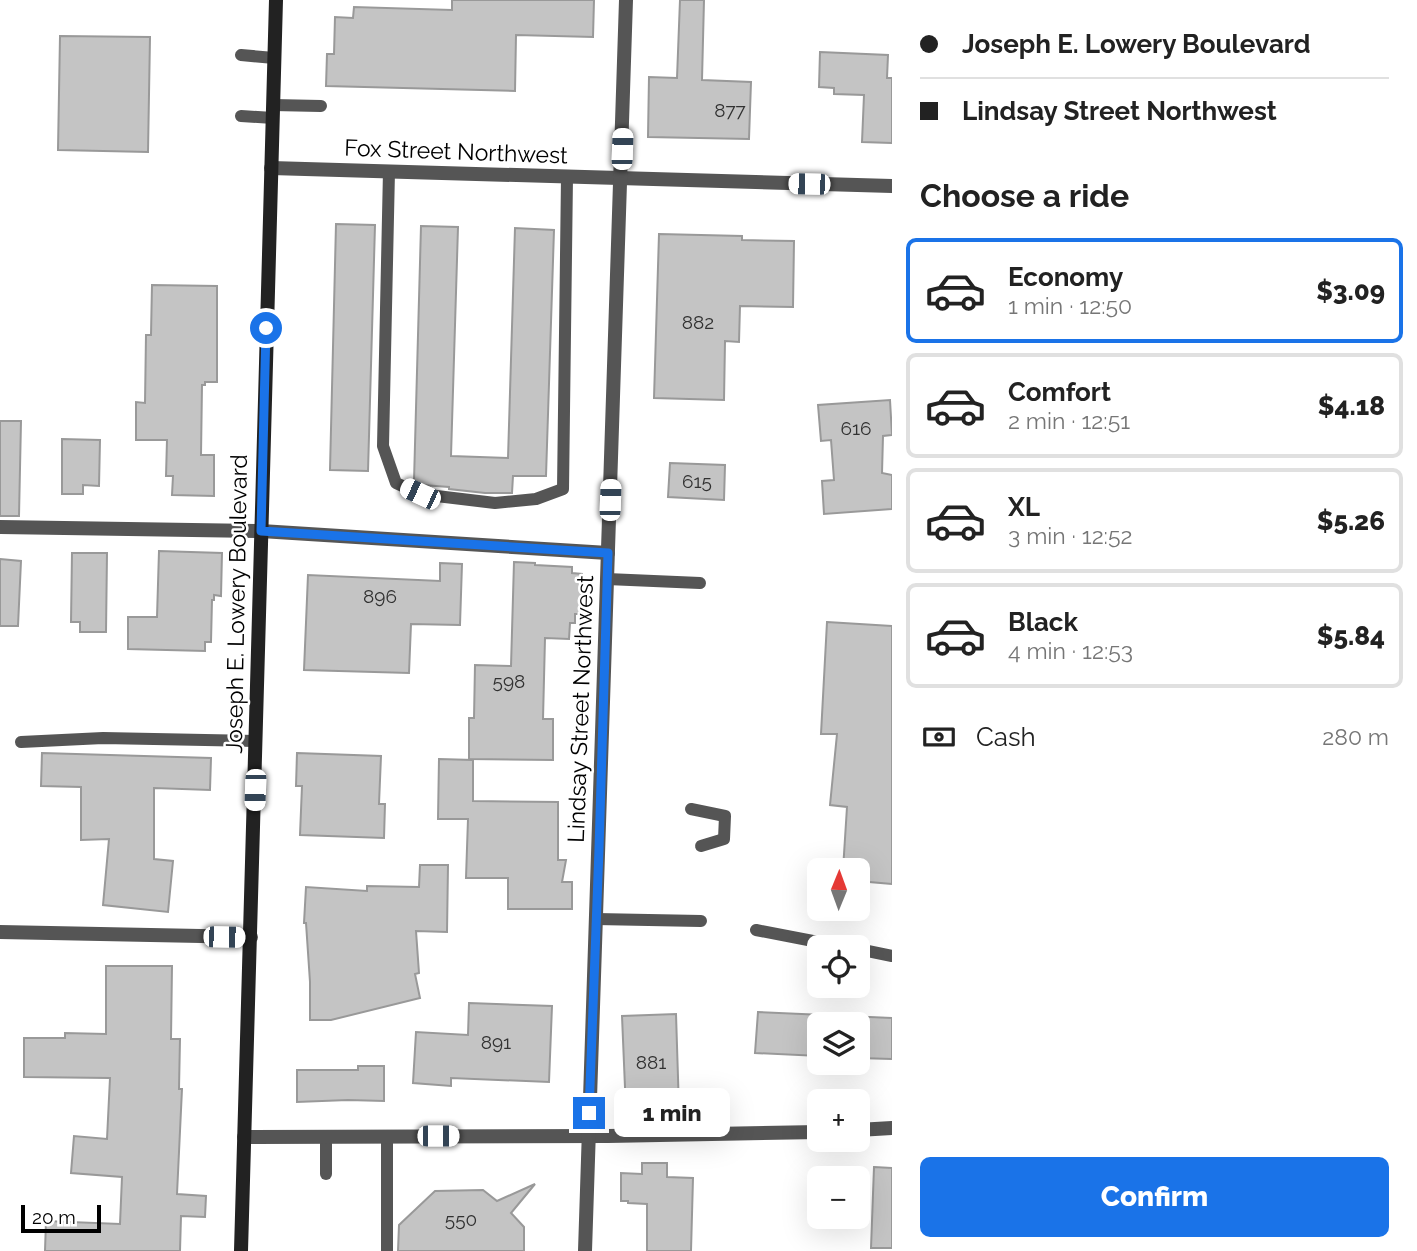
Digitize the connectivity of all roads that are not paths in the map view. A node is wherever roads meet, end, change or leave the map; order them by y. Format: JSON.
{"nodes":[{"id":1,"x":276,"y":0,"type":"edge"},
{"id":2,"x":626,"y":0,"type":"edge"},
{"id":3,"x":241,"y":55,"type":"dead end"},
{"id":4,"x":274,"y":58,"type":"junction"},
{"id":5,"x":321,"y":106,"type":"dead end"},
{"id":6,"x":273,"y":111,"type":"junction"},
{"id":7,"x":241,"y":116,"type":"dead end"},
{"id":8,"x":271,"y":168,"type":"junction"},
{"id":9,"x":389,"y":171,"type":"junction"},
{"id":10,"x":567,"y":177,"type":"junction"},
{"id":11,"x":621,"y":178,"type":"junction"},
{"id":12,"x":892,"y":186,"type":"edge"},
{"id":13,"x":0,"y":527,"type":"edge"},
{"id":14,"x":261,"y":531,"type":"junction"},
{"id":15,"x":608,"y":553,"type":"junction"},
{"id":16,"x":607,"y":579,"type":"junction"},
{"id":17,"x":699,"y":583,"type":"dead end"},
{"id":18,"x":256,"y":741,"type":"junction"},
{"id":19,"x":21,"y":742,"type":"dead end"},
{"id":20,"x":691,"y":809,"type":"dead end"},
{"id":21,"x":701,"y":846,"type":"dead end"},
{"id":22,"x":596,"y":919,"type":"junction"},
{"id":23,"x":701,"y":921,"type":"dead end"},
{"id":24,"x":756,"y":930,"type":"dead end"},
{"id":25,"x":0,"y":932,"type":"edge"},
{"id":26,"x":251,"y":937,"type":"junction"},
{"id":27,"x":807,"y":940,"type":"edge"},
{"id":28,"x":870,"y":951,"type":"edge"},
{"id":29,"x":892,"y":956,"type":"edge"},
{"id":30,"x":892,"y":1128,"type":"edge"},
{"id":31,"x":870,"y":1129,"type":"edge"},
{"id":32,"x":807,"y":1132,"type":"edge"},
{"id":33,"x":387,"y":1136,"type":"junction"},
{"id":34,"x":588,"y":1136,"type":"junction"},
{"id":35,"x":244,"y":1137,"type":"junction"},
{"id":36,"x":326,"y":1137,"type":"junction"},
{"id":37,"x":326,"y":1174,"type":"dead end"},
{"id":38,"x":241,"y":1251,"type":"edge"},
{"id":39,"x":387,"y":1251,"type":"edge"},
{"id":40,"x":585,"y":1251,"type":"edge"}],
"edges":[{"from":1,"to":4,"type":"main road","name":"Joseph E. Lowery Boulevard"},
{"from":2,"to":11,"type":"street","name":"Lindsay Street Northwest"},
{"from":3,"to":4,"type":"lane"},
{"from":4,"to":6,"type":"main road","name":"Joseph E. Lowery Boulevard"},
{"from":5,"to":6,"type":"lane"},
{"from":6,"to":7,"type":"lane"},
{"from":6,"to":8,"type":"main road","name":"Joseph E. Lowery Boulevard"},
{"from":8,"to":9,"type":"street","name":"Fox Street Northwest"},
{"from":8,"to":14,"type":"main road","name":"Joseph E. Lowery Boulevard"},
{"from":9,"to":10,"type":"street","name":"Fox Street Northwest"},
{"from":9,"to":10,"type":"lane"},
{"from":10,"to":11,"type":"street","name":"Fox Street Northwest"},
{"from":11,"to":12,"type":"street","name":"Fox Street Northwest"},
{"from":11,"to":15,"type":"street","name":"Lindsay Street Northwest"},
{"from":13,"to":14,"type":"street"},
{"from":14,"to":15,"type":"street"},
{"from":14,"to":18,"type":"main road","name":"Joseph E. Lowery Boulevard"},
{"from":15,"to":16,"type":"street","name":"Lindsay Street Northwest"},
{"from":16,"to":17,"type":"lane"},
{"from":16,"to":22,"type":"street","name":"Lindsay Street Northwest"},
{"from":18,"to":19,"type":"lane"},
{"from":18,"to":26,"type":"main road","name":"Joseph E. Lowery Boulevard"},
{"from":20,"to":21,"type":"lane"},
{"from":22,"to":23,"type":"lane"},
{"from":22,"to":34,"type":"street","name":"Lindsay Street Northwest"},
{"from":24,"to":27,"type":"lane"},
{"from":25,"to":26,"type":"street"},
{"from":26,"to":35,"type":"main road","name":"Joseph E. Lowery Boulevard"},
{"from":28,"to":29,"type":"lane"},
{"from":30,"to":31,"type":"street"},
{"from":32,"to":34,"type":"street"},
{"from":33,"to":34,"type":"street"},
{"from":33,"to":36,"type":"street"},
{"from":33,"to":39,"type":"lane"},
{"from":34,"to":40,"type":"street","name":"Lindsay Street Northwest"},
{"from":35,"to":36,"type":"street"},
{"from":35,"to":38,"type":"main road","name":"Joseph E. Lowery Boulevard"},
{"from":36,"to":37,"type":"lane"}]}
